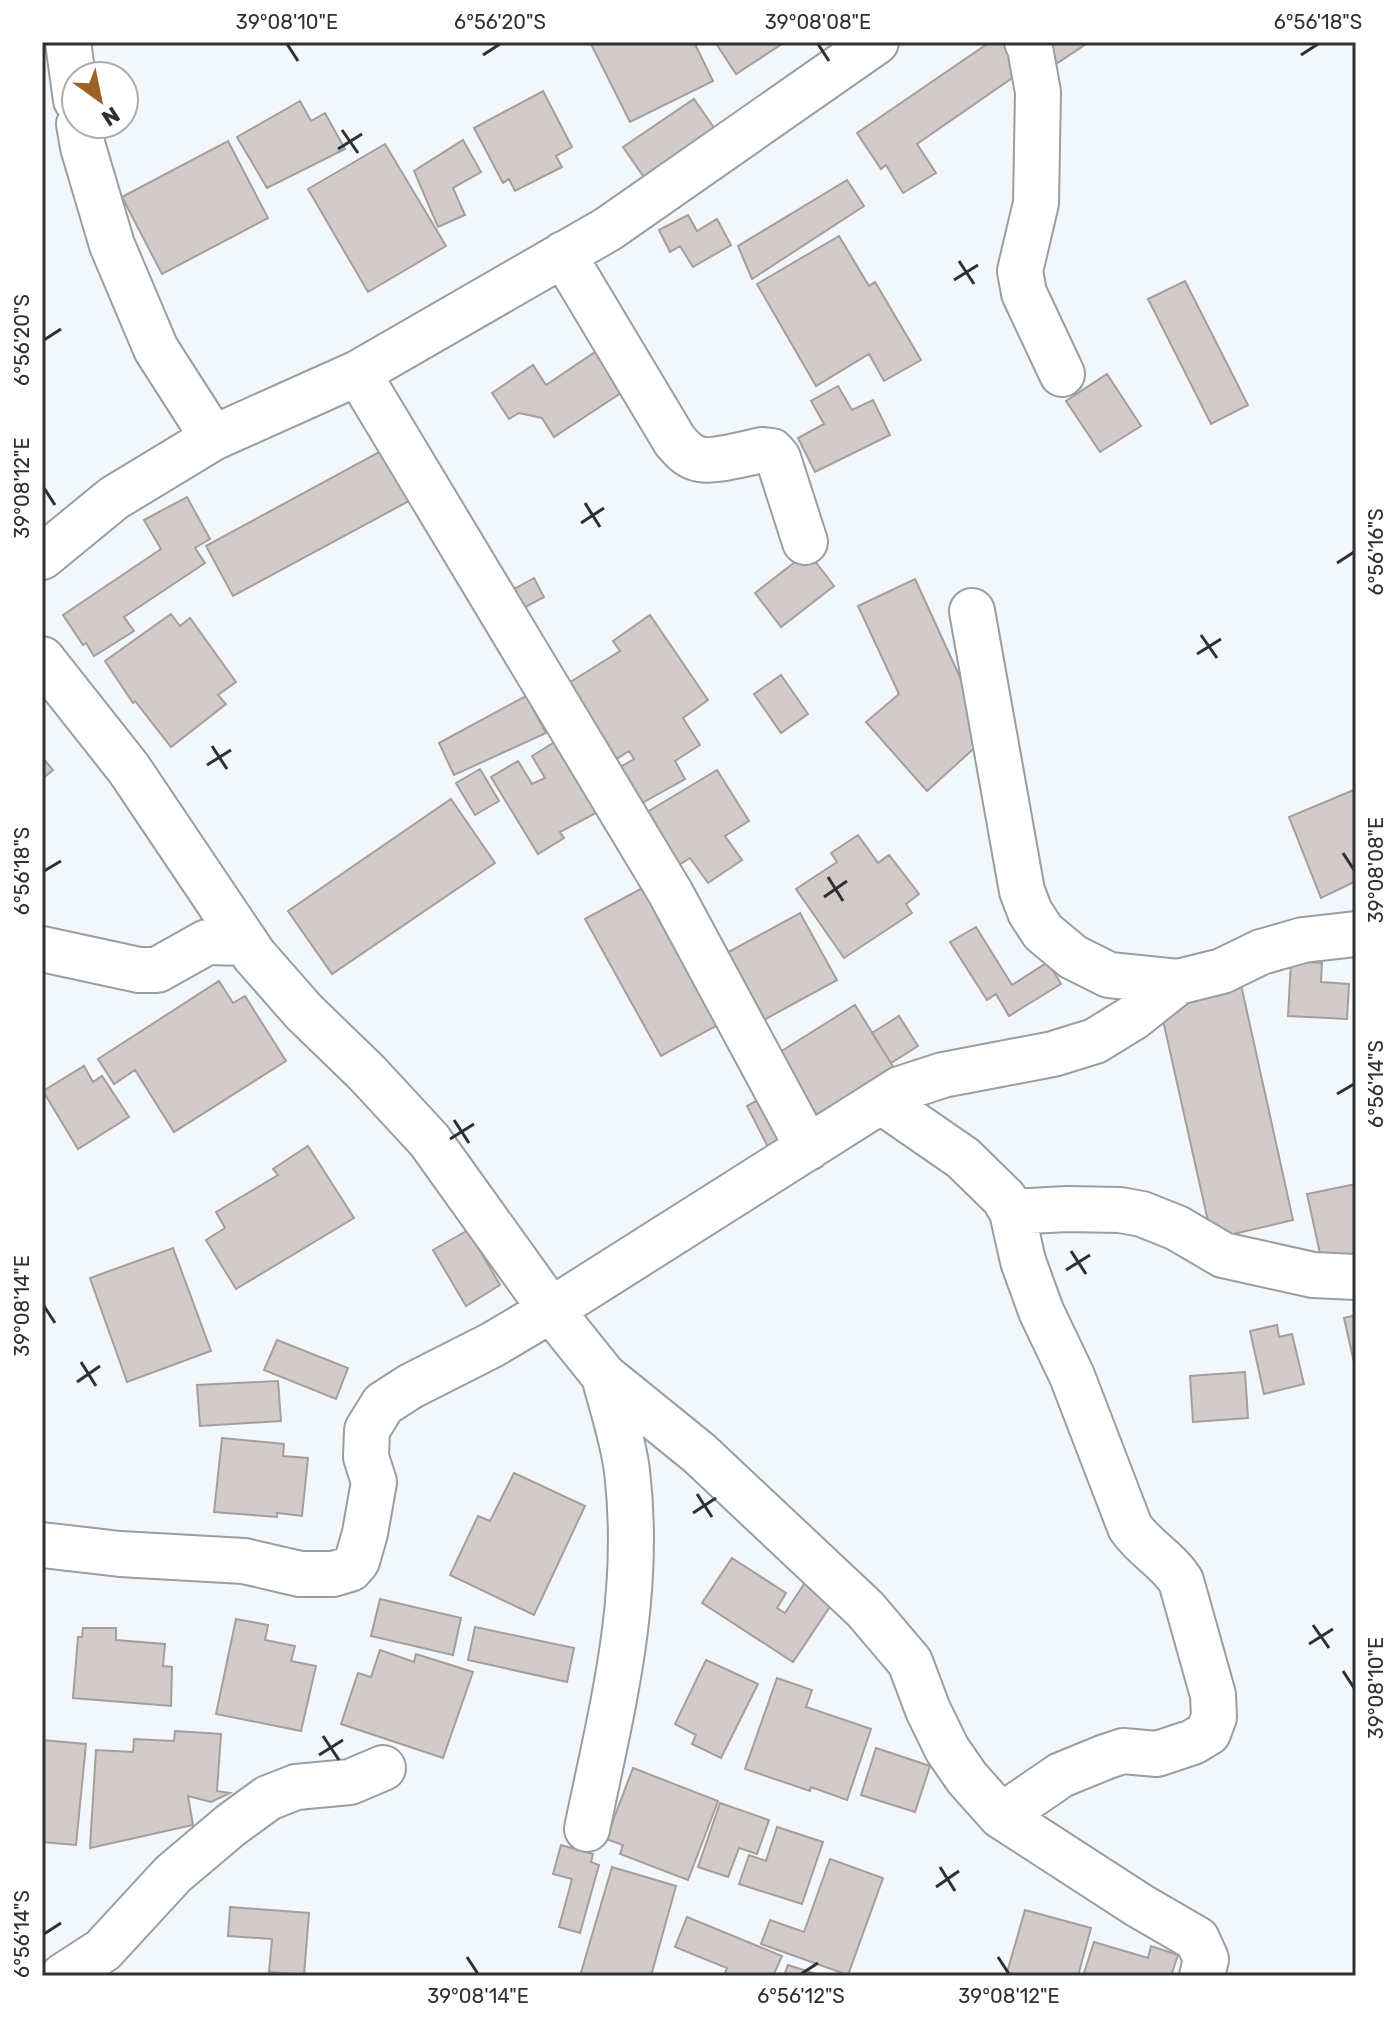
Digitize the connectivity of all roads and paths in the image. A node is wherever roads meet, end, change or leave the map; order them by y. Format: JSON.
{"nodes":[{"id":1,"x":876,"y":42,"type":"edge"},
{"id":2,"x":1027,"y":42,"type":"edge"},
{"id":3,"x":82,"y":140,"type":"edge"},
{"id":4,"x":563,"y":254,"type":"junction"},
{"id":5,"x":358,"y":373,"type":"junction"},
{"id":6,"x":1062,"y":374,"type":"dead end"},
{"id":7,"x":213,"y":438,"type":"junction"},
{"id":8,"x":805,"y":542,"type":"dead end"},
{"id":9,"x":42,"y":557,"type":"edge"},
{"id":10,"x":972,"y":611,"type":"dead end"},
{"id":11,"x":42,"y":659,"type":"edge"},
{"id":12,"x":1356,"y":934,"type":"edge"},
{"id":13,"x":246,"y":943,"type":"junction"},
{"id":14,"x":42,"y":949,"type":"edge"},
{"id":15,"x":1178,"y":982,"type":"junction"},
{"id":16,"x":882,"y":1102,"type":"junction"},
{"id":17,"x":808,"y":1148,"type":"junction"},
{"id":18,"x":1012,"y":1212,"type":"junction"},
{"id":19,"x":1356,"y":1277,"type":"edge"},
{"id":20,"x":551,"y":1310,"type":"junction"},
{"id":21,"x":604,"y":1376,"type":"junction"},
{"id":22,"x":42,"y":1545,"type":"edge"},
{"id":23,"x":383,"y":1768,"type":"dead end"},
{"id":24,"x":1001,"y":1816,"type":"junction"},
{"id":25,"x":587,"y":1829,"type":"dead end"},
{"id":26,"x":63,"y":1976,"type":"edge"},
{"id":27,"x":1202,"y":1976,"type":"edge"}],
"edges":[{"from":1,"to":4,"type":"street"},
{"from":2,"to":6,"type":"street"},
{"from":3,"to":7,"type":"street"},
{"from":4,"to":5,"type":"street"},
{"from":4,"to":8,"type":"street"},
{"from":5,"to":7,"type":"street"},
{"from":5,"to":17,"type":"street"},
{"from":7,"to":9,"type":"street"},
{"from":10,"to":15,"type":"street"},
{"from":11,"to":13,"type":"street"},
{"from":12,"to":15,"type":"street"},
{"from":13,"to":14,"type":"street"},
{"from":13,"to":20,"type":"street"},
{"from":15,"to":16,"type":"street"},
{"from":16,"to":17,"type":"street"},
{"from":16,"to":18,"type":"street"},
{"from":17,"to":20,"type":"street"},
{"from":18,"to":19,"type":"street"},
{"from":18,"to":24,"type":"street"},
{"from":20,"to":21,"type":"street"},
{"from":20,"to":22,"type":"street"},
{"from":21,"to":24,"type":"street"},
{"from":21,"to":25,"type":"street"},
{"from":23,"to":26,"type":"street"},
{"from":24,"to":27,"type":"street"}]}
